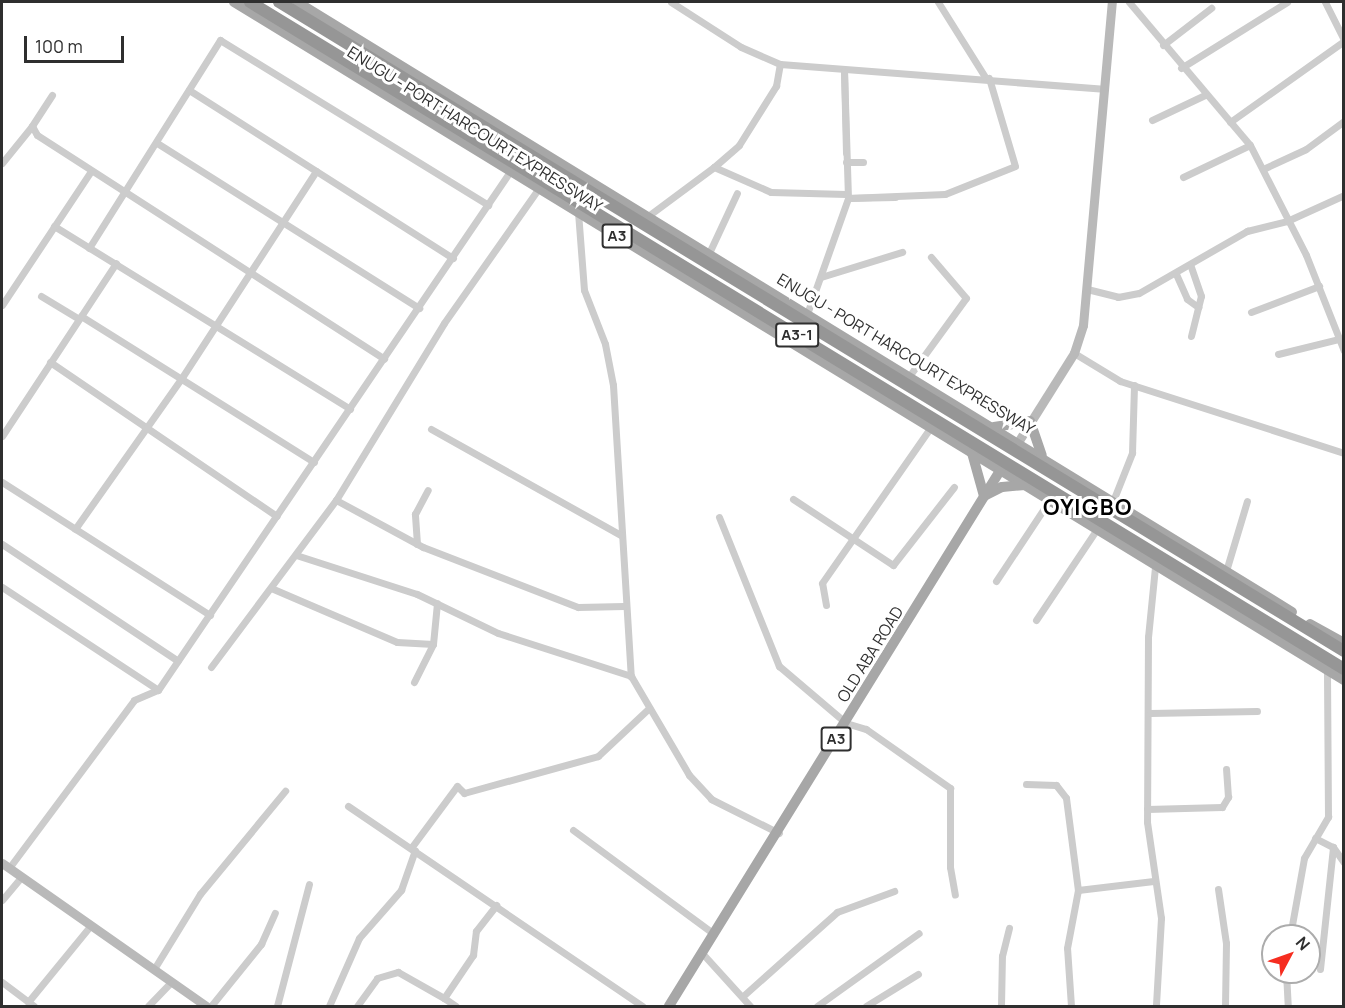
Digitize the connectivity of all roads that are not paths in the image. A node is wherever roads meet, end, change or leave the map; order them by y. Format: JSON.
{"nodes":[{"id":1,"x":234,"y":2,"type":"edge"},
{"id":2,"x":250,"y":2,"type":"edge"},
{"id":3,"x":279,"y":2,"type":"edge"},
{"id":4,"x":297,"y":2,"type":"edge"},
{"id":5,"x":671,"y":2,"type":"edge"},
{"id":6,"x":938,"y":2,"type":"edge"},
{"id":7,"x":1112,"y":2,"type":"edge"},
{"id":8,"x":1129,"y":2,"type":"edge"},
{"id":9,"x":1287,"y":2,"type":"edge"},
{"id":10,"x":1325,"y":2,"type":"edge"},
{"id":11,"x":682,"y":4,"type":"edge"},
{"id":12,"x":1278,"y":4,"type":"edge"},
{"id":13,"x":1211,"y":8,"type":"dead end"},
{"id":14,"x":1344,"y":41,"type":"edge"},
{"id":15,"x":1163,"y":45,"type":"junction"},
{"id":16,"x":374,"y":59,"type":"junction"},
{"id":17,"x":780,"y":64,"type":"junction"},
{"id":18,"x":1181,"y":68,"type":"junction"},
{"id":19,"x":844,"y":71,"type":"junction"},
{"id":20,"x":366,"y":72,"type":"junction"},
{"id":21,"x":987,"y":78,"type":"junction"},
{"id":22,"x":1103,"y":89,"type":"junction"},
{"id":23,"x":189,"y":90,"type":"junction"},
{"id":24,"x":52,"y":95,"type":"dead end"},
{"id":25,"x":1205,"y":95,"type":"junction"},
{"id":26,"x":1152,"y":120,"type":"dead end"},
{"id":27,"x":1344,"y":121,"type":"edge"},
{"id":28,"x":1230,"y":122,"type":"junction"},
{"id":29,"x":32,"y":126,"type":"junction"},
{"id":30,"x":157,"y":143,"type":"junction"},
{"id":31,"x":1250,"y":145,"type":"junction"},
{"id":32,"x":846,"y":162,"type":"junction"},
{"id":33,"x":863,"y":162,"type":"dead end"},
{"id":34,"x":2,"y":163,"type":"edge"},
{"id":35,"x":714,"y":167,"type":"junction"},
{"id":36,"x":1263,"y":169,"type":"junction"},
{"id":37,"x":512,"y":170,"type":"junction"},
{"id":38,"x":91,"y":171,"type":"junction"},
{"id":39,"x":316,"y":171,"type":"junction"},
{"id":40,"x":1183,"y":177,"type":"dead end"},
{"id":41,"x":539,"y":188,"type":"junction"},
{"id":42,"x":125,"y":193,"type":"junction"},
{"id":43,"x":736,"y":193,"type":"dead end"},
{"id":44,"x":1344,"y":195,"type":"edge"},
{"id":45,"x":847,"y":196,"type":"junction"},
{"id":46,"x":488,"y":205,"type":"junction"},
{"id":47,"x":578,"y":212,"type":"junction"},
{"id":48,"x":648,"y":216,"type":"junction"},
{"id":49,"x":1287,"y":221,"type":"junction"},
{"id":50,"x":283,"y":223,"type":"junction"},
{"id":51,"x":54,"y":226,"type":"junction"},
{"id":52,"x":89,"y":248,"type":"junction"},
{"id":53,"x":902,"y":252,"type":"dead end"},
{"id":54,"x":709,"y":253,"type":"junction"},
{"id":55,"x":931,"y":257,"type":"dead end"},
{"id":56,"x":453,"y":258,"type":"junction"},
{"id":57,"x":116,"y":263,"type":"junction"},
{"id":58,"x":1191,"y":267,"type":"junction"},
{"id":59,"x":249,"y":273,"type":"junction"},
{"id":60,"x":1176,"y":274,"type":"junction"},
{"id":61,"x":821,"y":277,"type":"junction"},
{"id":62,"x":1319,"y":286,"type":"junction"},
{"id":63,"x":1087,"y":289,"type":"junction"},
{"id":64,"x":41,"y":297,"type":"dead end"},
{"id":65,"x":2,"y":305,"type":"edge"},
{"id":66,"x":1198,"y":307,"type":"junction"},
{"id":67,"x":418,"y":308,"type":"junction"},
{"id":68,"x":1251,"y":312,"type":"dead end"},
{"id":69,"x":807,"y":314,"type":"junction"},
{"id":70,"x":80,"y":317,"type":"junction"},
{"id":71,"x":217,"y":325,"type":"junction"},
{"id":72,"x":1191,"y":336,"type":"dead end"},
{"id":73,"x":1339,"y":339,"type":"junction"},
{"id":74,"x":1344,"y":351,"type":"edge"},
{"id":75,"x":1074,"y":353,"type":"junction"},
{"id":76,"x":1278,"y":354,"type":"dead end"},
{"id":77,"x":384,"y":358,"type":"junction"},
{"id":78,"x":50,"y":362,"type":"junction"},
{"id":79,"x":910,"y":375,"type":"junction"},
{"id":80,"x":181,"y":379,"type":"junction"},
{"id":81,"x":1134,"y":385,"type":"junction"},
{"id":82,"x":350,"y":409,"type":"junction"},
{"id":83,"x":1030,"y":421,"type":"junction"},
{"id":84,"x":144,"y":427,"type":"junction"},
{"id":85,"x":993,"y":427,"type":"junction"},
{"id":86,"x":930,"y":428,"type":"junction"},
{"id":87,"x":431,"y":429,"type":"dead end"},
{"id":88,"x":2,"y":436,"type":"edge"},
{"id":89,"x":1018,"y":442,"type":"junction"},
{"id":90,"x":971,"y":451,"type":"junction"},
{"id":91,"x":1344,"y":453,"type":"edge"},
{"id":92,"x":1043,"y":457,"type":"junction"},
{"id":93,"x":314,"y":462,"type":"junction"},
{"id":94,"x":1000,"y":470,"type":"junction"},
{"id":95,"x":2,"y":482,"type":"edge"},
{"id":96,"x":1026,"y":485,"type":"junction"},
{"id":97,"x":954,"y":487,"type":"dead end"},
{"id":98,"x":428,"y":490,"type":"dead end"},
{"id":99,"x":984,"y":496,"type":"junction"},
{"id":100,"x":793,"y":499,"type":"dead end"},
{"id":101,"x":336,"y":500,"type":"junction"},
{"id":102,"x":1049,"y":501,"type":"junction"},
{"id":103,"x":1113,"y":501,"type":"junction"},
{"id":104,"x":1246,"y":501,"type":"dead end"},
{"id":105,"x":277,"y":516,"type":"junction"},
{"id":106,"x":719,"y":517,"type":"dead end"},
{"id":107,"x":75,"y":529,"type":"junction"},
{"id":108,"x":1097,"y":529,"type":"junction"},
{"id":109,"x":621,"y":535,"type":"junction"},
{"id":110,"x":853,"y":540,"type":"junction"},
{"id":111,"x":2,"y":544,"type":"edge"},
{"id":112,"x":417,"y":544,"type":"junction"},
{"id":113,"x":296,"y":555,"type":"junction"},
{"id":114,"x":1155,"y":567,"type":"junction"},
{"id":115,"x":1226,"y":571,"type":"junction"},
{"id":116,"x":996,"y":581,"type":"dead end"},
{"id":117,"x":2,"y":587,"type":"edge"},
{"id":118,"x":271,"y":588,"type":"junction"},
{"id":119,"x":437,"y":603,"type":"junction"},
{"id":120,"x":826,"y":605,"type":"dead end"},
{"id":121,"x":624,"y":606,"type":"junction"},
{"id":122,"x":210,"y":615,"type":"junction"},
{"id":123,"x":1036,"y":620,"type":"dead end"},
{"id":124,"x":1265,"y":628,"type":"junction"},
{"id":125,"x":1344,"y":643,"type":"edge"},
{"id":126,"x":433,"y":644,"type":"junction"},
{"id":127,"x":1344,"y":651,"type":"edge"},
{"id":128,"x":178,"y":661,"type":"junction"},
{"id":129,"x":211,"y":667,"type":"dead end"},
{"id":130,"x":1344,"y":669,"type":"edge"},
{"id":131,"x":1327,"y":671,"type":"junction"},
{"id":132,"x":631,"y":676,"type":"junction"},
{"id":133,"x":1344,"y":680,"type":"edge"},
{"id":134,"x":414,"y":682,"type":"dead end"},
{"id":135,"x":158,"y":690,"type":"junction"},
{"id":136,"x":648,"y":709,"type":"junction"},
{"id":137,"x":1257,"y":711,"type":"dead end"},
{"id":138,"x":1149,"y":713,"type":"junction"},
{"id":139,"x":846,"y":723,"type":"junction"},
{"id":140,"x":1226,"y":769,"type":"dead end"},
{"id":141,"x":1026,"y":784,"type":"dead end"},
{"id":142,"x":285,"y":791,"type":"dead end"},
{"id":143,"x":348,"y":806,"type":"dead end"},
{"id":144,"x":1147,"y":809,"type":"junction"},
{"id":145,"x":573,"y":830,"type":"dead end"},
{"id":146,"x":779,"y":833,"type":"junction"},
{"id":147,"x":1315,"y":838,"type":"junction"},
{"id":148,"x":1333,"y":847,"type":"junction"},
{"id":149,"x":413,"y":849,"type":"junction"},
{"id":150,"x":1344,"y":863,"type":"edge"},
{"id":151,"x":5,"y":865,"type":"edge"},
{"id":152,"x":21,"y":877,"type":"junction"},
{"id":153,"x":1153,"y":881,"type":"junction"},
{"id":154,"x":309,"y":884,"type":"dead end"},
{"id":155,"x":1218,"y":889,"type":"dead end"},
{"id":156,"x":1078,"y":890,"type":"junction"},
{"id":157,"x":894,"y":891,"type":"dead end"},
{"id":158,"x":955,"y":895,"type":"dead end"},
{"id":159,"x":2,"y":900,"type":"edge"},
{"id":160,"x":496,"y":905,"type":"junction"},
{"id":161,"x":275,"y":913,"type":"dead end"},
{"id":162,"x":1292,"y":924,"type":"edge"},
{"id":163,"x":91,"y":925,"type":"junction"},
{"id":164,"x":1009,"y":927,"type":"dead end"},
{"id":165,"x":919,"y":933,"type":"dead end"},
{"id":166,"x":714,"y":934,"type":"junction"},
{"id":167,"x":702,"y":953,"type":"junction"},
{"id":168,"x":1321,"y":960,"type":"edge"},
{"id":169,"x":154,"y":969,"type":"junction"},
{"id":170,"x":918,"y":974,"type":"dead end"},
{"id":171,"x":2,"y":982,"type":"edge"},
{"id":172,"x":171,"y":982,"type":"junction"},
{"id":173,"x":1287,"y":984,"type":"edge"},
{"id":174,"x":743,"y":996,"type":"junction"},
{"id":175,"x":444,"y":998,"type":"junction"},
{"id":176,"x":31,"y":1004,"type":"edge"},
{"id":177,"x":148,"y":1006,"type":"edge"},
{"id":178,"x":206,"y":1006,"type":"edge"},
{"id":179,"x":211,"y":1006,"type":"edge"},
{"id":180,"x":277,"y":1006,"type":"edge"},
{"id":181,"x":329,"y":1006,"type":"edge"},
{"id":182,"x":357,"y":1006,"type":"edge"},
{"id":183,"x":456,"y":1006,"type":"edge"},
{"id":184,"x":642,"y":1006,"type":"edge"},
{"id":185,"x":669,"y":1006,"type":"edge"},
{"id":186,"x":750,"y":1006,"type":"edge"},
{"id":187,"x":817,"y":1006,"type":"edge"},
{"id":188,"x":866,"y":1006,"type":"edge"},
{"id":189,"x":1001,"y":1006,"type":"edge"},
{"id":190,"x":1071,"y":1006,"type":"edge"},
{"id":191,"x":1156,"y":1006,"type":"edge"},
{"id":192,"x":1225,"y":1006,"type":"edge"},
{"id":193,"x":1288,"y":1006,"type":"edge"}],
"edges":[{"from":1,"to":37,"type":"main road","name":"ENUGU - PORT HARCOURT EXPRESSWAY","number":"A3"},
{"from":2,"to":20,"type":"highway","name":"ENUGU - PORT HARCOURT EXPRESSWAY","number":"A3-1"},
{"from":3,"to":16,"type":"highway","name":"ENUGU - PORT HARCOURT EXPRESSWAY","number":"A3-1"},
{"from":4,"to":48,"type":"main road","name":"ENUGU - PORT HARCOURT EXPRESSWAY","number":"A3"},
{"from":5,"to":11,"type":"street"},
{"from":6,"to":21,"type":"street"},
{"from":7,"to":22,"type":"street"},
{"from":8,"to":15,"type":"street"},
{"from":9,"to":12,"type":"street"},
{"from":10,"to":14,"type":"street"},
{"from":11,"to":17,"type":"street"},
{"from":12,"to":18,"type":"street"},
{"from":13,"to":15,"type":"street"},
{"from":14,"to":28,"type":"street"},
{"from":15,"to":18,"type":"street"},
{"from":16,"to":20,"type":"highway"},
{"from":16,"to":127,"type":"highway","name":"ENUGU - PORT HARCOURT EXPRESSWAY","number":"A3-1"},
{"from":17,"to":19,"type":"street"},
{"from":17,"to":35,"type":"street"},
{"from":18,"to":25,"type":"street"},
{"from":19,"to":21,"type":"street"},
{"from":19,"to":32,"type":"street"},
{"from":20,"to":124,"type":"highway","name":"ENUGU - PORT HARCOURT EXPRESSWAY","number":"A3-1"},
{"from":21,"to":22,"type":"street"},
{"from":21,"to":45,"type":"street"},
{"from":22,"to":63,"type":"street"},
{"from":23,"to":30,"type":"street"},
{"from":23,"to":39,"type":"street"},
{"from":23,"to":46,"type":"street"},
{"from":24,"to":29,"type":"street"},
{"from":25,"to":26,"type":"street"},
{"from":25,"to":28,"type":"street"},
{"from":27,"to":36,"type":"street"},
{"from":28,"to":31,"type":"street"},
{"from":29,"to":34,"type":"street"},
{"from":29,"to":38,"type":"street"},
{"from":30,"to":42,"type":"street"},
{"from":30,"to":50,"type":"street"},
{"from":31,"to":36,"type":"street"},
{"from":31,"to":40,"type":"street"},
{"from":32,"to":33,"type":"street"},
{"from":32,"to":45,"type":"street"},
{"from":35,"to":45,"type":"street"},
{"from":35,"to":48,"type":"street"},
{"from":36,"to":49,"type":"street"},
{"from":37,"to":41,"type":"main road","name":"ENUGU - PORT HARCOURT EXPRESSWAY","number":"A3"},
{"from":37,"to":46,"type":"street"},
{"from":38,"to":42,"type":"street"},
{"from":38,"to":51,"type":"street"},
{"from":39,"to":50,"type":"street"},
{"from":39,"to":56,"type":"street"},
{"from":41,"to":47,"type":"main road","name":"ENUGU - PORT HARCOURT EXPRESSWAY","number":"A3"},
{"from":41,"to":101,"type":"street"},
{"from":42,"to":52,"type":"street"},
{"from":42,"to":59,"type":"street"},
{"from":43,"to":54,"type":"street"},
{"from":44,"to":49,"type":"street"},
{"from":45,"to":61,"type":"street"},
{"from":46,"to":56,"type":"street"},
{"from":47,"to":86,"type":"main road","name":"ENUGU - PORT HARCOURT EXPRESSWAY","number":"A3"},
{"from":47,"to":109,"type":"street"},
{"from":48,"to":54,"type":"main road","name":"ENUGU - PORT HARCOURT EXPRESSWAY","number":"A3"},
{"from":49,"to":58,"type":"street"},
{"from":49,"to":62,"type":"street"},
{"from":50,"to":59,"type":"street"},
{"from":50,"to":67,"type":"street"},
{"from":51,"to":52,"type":"street"},
{"from":51,"to":65,"type":"street"},
{"from":52,"to":57,"type":"street"},
{"from":53,"to":61,"type":"street"},
{"from":54,"to":69,"type":"main road","name":"ENUGU - PORT HARCOURT EXPRESSWAY","number":"A3"},
{"from":55,"to":79,"type":"street"},
{"from":56,"to":67,"type":"street"},
{"from":57,"to":70,"type":"street"},
{"from":57,"to":71,"type":"street"},
{"from":58,"to":60,"type":"street"},
{"from":58,"to":66,"type":"street"},
{"from":59,"to":71,"type":"street"},
{"from":59,"to":77,"type":"street"},
{"from":60,"to":63,"type":"street"},
{"from":60,"to":66,"type":"street"},
{"from":61,"to":69,"type":"street"},
{"from":62,"to":68,"type":"street"},
{"from":62,"to":73,"type":"street"},
{"from":63,"to":75,"type":"street"},
{"from":64,"to":70,"type":"street"},
{"from":66,"to":72,"type":"street"},
{"from":67,"to":77,"type":"street"},
{"from":69,"to":79,"type":"main road","name":"ENUGU - PORT HARCOURT EXPRESSWAY","number":"A3"},
{"from":70,"to":78,"type":"street"},
{"from":70,"to":80,"type":"street"},
{"from":71,"to":80,"type":"street"},
{"from":71,"to":82,"type":"street"},
{"from":73,"to":74,"type":"street"},
{"from":73,"to":76,"type":"street"},
{"from":75,"to":81,"type":"street"},
{"from":75,"to":83,"type":"street"},
{"from":77,"to":82,"type":"street"},
{"from":78,"to":84,"type":"street"},
{"from":78,"to":88,"type":"street"},
{"from":79,"to":85,"type":"main road","name":"ENUGU - PORT HARCOURT EXPRESSWAY","number":"A3"},
{"from":80,"to":84,"type":"street"},
{"from":80,"to":93,"type":"street"},
{"from":81,"to":91,"type":"street"},
{"from":81,"to":103,"type":"street"},
{"from":82,"to":93,"type":"street"},
{"from":83,"to":85,"type":"main road"},
{"from":83,"to":89,"type":"street"},
{"from":83,"to":92,"type":"main road"},
{"from":84,"to":105,"type":"street"},
{"from":84,"to":107,"type":"street"},
{"from":85,"to":89,"type":"main road","name":"ENUGU - PORT HARCOURT EXPRESSWAY","number":"A3"},
{"from":86,"to":90,"type":"main road","name":"ENUGU - PORT HARCOURT EXPRESSWAY","number":"A3"},
{"from":86,"to":110,"type":"street"},
{"from":87,"to":109,"type":"street"},
{"from":89,"to":92,"type":"main road","name":"ENUGU - PORT HARCOURT EXPRESSWAY"},
{"from":90,"to":94,"type":"main road","name":"ENUGU - PORT HARCOURT EXPRESSWAY","number":"A3"},
{"from":90,"to":99,"type":"main road"},
{"from":92,"to":103,"type":"main road","name":"ENUGU - PORT HARCOURT EXPRESSWAY"},
{"from":93,"to":105,"type":"street"},
{"from":94,"to":96,"type":"main road","name":"ENUGU - PORT HARCOURT EXPRESSWAY","number":"A3-1"},
{"from":94,"to":99,"type":"main road","name":"OLD ABA ROAD","number":"A3"},
{"from":95,"to":107,"type":"street"},
{"from":96,"to":99,"type":"main road"},
{"from":96,"to":102,"type":"main road","name":"ENUGU - PORT HARCOURT EXPRESSWAY","number":"A3-1"},
{"from":97,"to":110,"type":"street"},
{"from":98,"to":112,"type":"street"},
{"from":99,"to":139,"type":"main road","name":"OLD ABA ROAD","number":"A3"},
{"from":100,"to":110,"type":"street"},
{"from":101,"to":112,"type":"street"},
{"from":101,"to":113,"type":"street"},
{"from":102,"to":108,"type":"main road","name":"ENUGU - PORT HARCOURT EXPRESSWAY","number":"A3-1"},
{"from":102,"to":116,"type":"street"},
{"from":103,"to":115,"type":"main road","name":"ENUGU - PORT HARCOURT EXPRESSWAY"},
{"from":104,"to":115,"type":"street"},
{"from":105,"to":122,"type":"street"},
{"from":106,"to":139,"type":"street"},
{"from":107,"to":122,"type":"street"},
{"from":108,"to":114,"type":"main road","name":"ENUGU - PORT HARCOURT EXPRESSWAY","number":"A3-1"},
{"from":108,"to":123,"type":"street"},
{"from":109,"to":121,"type":"street"},
{"from":110,"to":120,"type":"street"},
{"from":111,"to":128,"type":"street"},
{"from":112,"to":121,"type":"street"},
{"from":113,"to":118,"type":"street"},
{"from":113,"to":119,"type":"street"},
{"from":114,"to":124,"type":"main road","name":"ENUGU - PORT HARCOURT EXPRESSWAY","number":"A3-1"},
{"from":114,"to":138,"type":"street"},
{"from":115,"to":125,"type":"main road","name":"ENUGU - PORT HARCOURT EXPRESSWAY"},
{"from":117,"to":135,"type":"street"},
{"from":118,"to":126,"type":"street"},
{"from":118,"to":129,"type":"street"},
{"from":119,"to":126,"type":"street"},
{"from":119,"to":132,"type":"street"},
{"from":121,"to":132,"type":"street"},
{"from":122,"to":128,"type":"street"},
{"from":124,"to":130,"type":"highway","name":"ENUGU - PORT HARCOURT EXPRESSWAY","number":"A3-1"},
{"from":124,"to":131,"type":"main road","name":"ENUGU - PORT HARCOURT EXPRESSWAY","number":"A3-1"},
{"from":126,"to":134,"type":"street"},
{"from":128,"to":135,"type":"street"},
{"from":131,"to":133,"type":"main road","name":"ENUGU - PORT HARCOURT EXPRESSWAY","number":"A3-1"},
{"from":131,"to":147,"type":"street"},
{"from":132,"to":136,"type":"street"},
{"from":135,"to":151,"type":"street"},
{"from":136,"to":146,"type":"street"},
{"from":136,"to":149,"type":"street"},
{"from":137,"to":138,"type":"street"},
{"from":138,"to":144,"type":"street"},
{"from":139,"to":146,"type":"main road","name":"OLD ABA ROAD","number":"A3"},
{"from":139,"to":158,"type":"street"},
{"from":140,"to":144,"type":"street"},
{"from":141,"to":156,"type":"street"},
{"from":142,"to":169,"type":"street"},
{"from":143,"to":149,"type":"street"},
{"from":144,"to":153,"type":"street"},
{"from":145,"to":166,"type":"street"},
{"from":146,"to":166,"type":"main road","name":"OLD ABA ROAD","number":"A3"},
{"from":147,"to":148,"type":"street"},
{"from":147,"to":162,"type":"street"},
{"from":148,"to":150,"type":"street"},
{"from":148,"to":168,"type":"street"},
{"from":149,"to":160,"type":"street"},
{"from":149,"to":181,"type":"street"},
{"from":151,"to":152,"type":"street"},
{"from":152,"to":159,"type":"street"},
{"from":152,"to":163,"type":"street"},
{"from":153,"to":156,"type":"street"},
{"from":153,"to":191,"type":"street"},
{"from":154,"to":180,"type":"street"},
{"from":155,"to":192,"type":"street"},
{"from":156,"to":190,"type":"street"},
{"from":157,"to":174,"type":"street"},
{"from":160,"to":175,"type":"street"},
{"from":160,"to":184,"type":"street"},
{"from":161,"to":179,"type":"street"},
{"from":163,"to":169,"type":"street"},
{"from":163,"to":176,"type":"street"},
{"from":164,"to":189,"type":"street"},
{"from":165,"to":187,"type":"street"},
{"from":166,"to":167,"type":"main road","name":"OLD ABA ROAD","number":"A3"},
{"from":167,"to":174,"type":"street"},
{"from":167,"to":185,"type":"main road","name":"OLD ABA ROAD","number":"A3"},
{"from":169,"to":172,"type":"street"},
{"from":170,"to":188,"type":"street"},
{"from":171,"to":176,"type":"street"},
{"from":172,"to":177,"type":"street"},
{"from":172,"to":178,"type":"street"},
{"from":173,"to":193,"type":"street"},
{"from":174,"to":186,"type":"street"},
{"from":175,"to":182,"type":"street"},
{"from":175,"to":183,"type":"street"}]}
